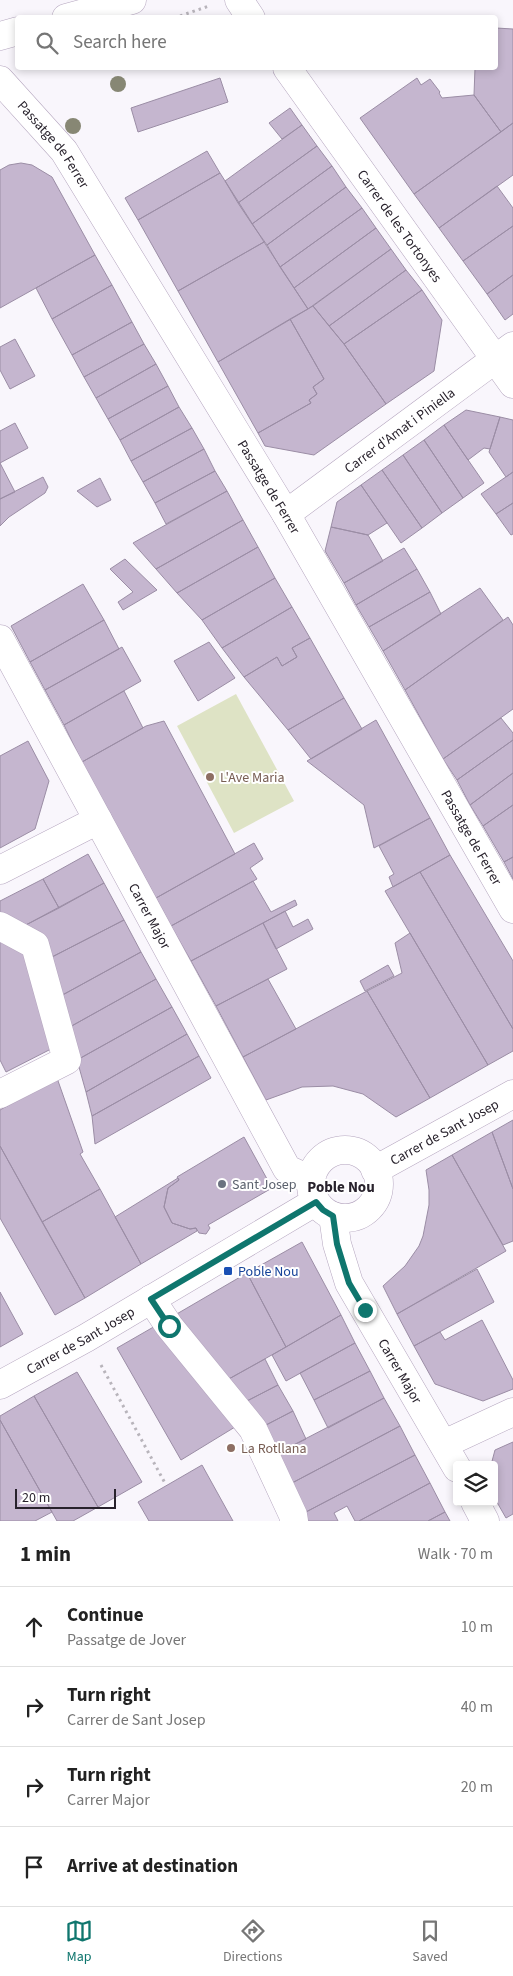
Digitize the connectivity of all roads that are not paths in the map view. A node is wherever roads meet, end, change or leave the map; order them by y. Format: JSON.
{"nodes":[{"id":1,"x":132,"y":0,"type":"edge"},
{"id":2,"x":239,"y":0,"type":"edge"},
{"id":3,"x":77,"y":15,"type":"edge"},
{"id":4,"x":250,"y":15,"type":"edge"},
{"id":5,"x":15,"y":32,"type":"edge"},
{"id":6,"x":0,"y":36,"type":"edge"},
{"id":7,"x":289,"y":70,"type":"edge"},
{"id":8,"x":0,"y":80,"type":"edge"},
{"id":9,"x":504,"y":352,"type":"edge"},
{"id":10,"x":513,"y":384,"type":"edge"},
{"id":11,"x":286,"y":514,"type":"junction"},
{"id":12,"x":0,"y":639,"type":"edge"},
{"id":13,"x":98,"y":820,"type":"junction"},
{"id":14,"x":0,"y":870,"type":"edge"},
{"id":15,"x":513,"y":909,"type":"edge"},
{"id":16,"x":0,"y":926,"type":"edge"},
{"id":17,"x":0,"y":1094,"type":"edge"},
{"id":18,"x":513,"y":1094,"type":"edge"},
{"id":19,"x":375,"y":1170,"type":"junction"},
{"id":20,"x":320,"y":1199,"type":"junction"},
{"id":21,"x":151,"y":1299,"type":"junction"},
{"id":22,"x":0,"y":1385,"type":"edge"},
{"id":23,"x":513,"y":1412,"type":"edge"},
{"id":24,"x":444,"y":1444,"type":"junction"},
{"id":25,"x":453,"y":1461,"type":"edge"},
{"id":26,"x":477,"y":1506,"type":"edge"},
{"id":27,"x":294,"y":1521,"type":"edge"},
{"id":28,"x":485,"y":1521,"type":"edge"}],
"edges":[{"from":1,"to":3,"type":"street"},
{"from":2,"to":4,"type":"street"},
{"from":5,"to":6,"type":"street"},
{"from":7,"to":9,"type":"street","name":"Carrer de les Tortonyes"},
{"from":8,"to":11,"type":"street","name":"Passatge de Ferrer"},
{"from":9,"to":10,"type":"street","name":"Carrer de les Tortonyes"},
{"from":9,"to":11,"type":"street","name":"Carrer d'Amat i Piniella"},
{"from":11,"to":15,"type":"street","name":"Passatge de Ferrer"},
{"from":12,"to":13,"type":"street","name":"Carrer Major"},
{"from":13,"to":14,"type":"street"},
{"from":13,"to":20,"type":"street","name":"Carrer Major"},
{"from":16,"to":17,"type":"street"},
{"from":18,"to":19,"type":"street","name":"Carrer de Sant Josep"},
{"from":19,"to":20,"type":"street"},
{"from":19,"to":20,"type":"street"},
{"from":20,"to":21,"type":"street","name":"Carrer de Sant Josep"},
{"from":20,"to":24,"type":"street","name":"Carrer Major"},
{"from":21,"to":22,"type":"street","name":"Carrer de Sant Josep"},
{"from":21,"to":27,"type":"street"},
{"from":23,"to":24,"type":"street"},
{"from":24,"to":25,"type":"street","name":"Carrer Major"},
{"from":26,"to":28,"type":"street"}]}
